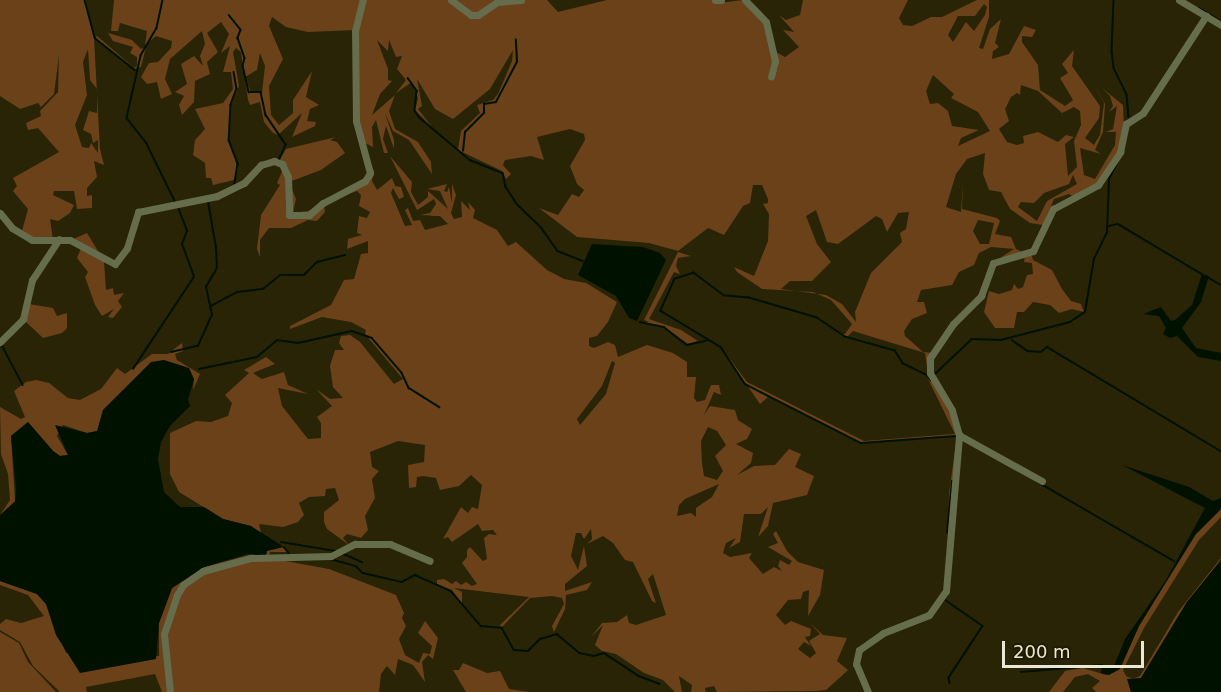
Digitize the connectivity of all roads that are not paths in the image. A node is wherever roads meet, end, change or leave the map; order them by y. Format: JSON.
{"nodes":[{"id":1,"x":363,"y":0,"type":"edge"},
{"id":2,"x":451,"y":0,"type":"edge"},
{"id":3,"x":521,"y":0,"type":"edge"},
{"id":4,"x":715,"y":0,"type":"edge"},
{"id":5,"x":721,"y":0,"type":"edge"},
{"id":6,"x":745,"y":0,"type":"edge"},
{"id":7,"x":1179,"y":0,"type":"edge"},
{"id":8,"x":1206,"y":16,"type":"junction"},
{"id":9,"x":1221,"y":25,"type":"edge"},
{"id":10,"x":771,"y":77,"type":"dead end"},
{"id":11,"x":0,"y":213,"type":"edge"},
{"id":12,"x":59,"y":240,"type":"junction"},
{"id":13,"x":0,"y":342,"type":"edge"},
{"id":14,"x":959,"y":435,"type":"junction"},
{"id":15,"x":1042,"y":481,"type":"dead end"},
{"id":16,"x":430,"y":561,"type":"dead end"},
{"id":17,"x":170,"y":692,"type":"edge"},
{"id":18,"x":868,"y":692,"type":"edge"}],
"edges":[{"from":1,"to":12,"type":"street"},
{"from":2,"to":3,"type":"street"},
{"from":4,"to":5,"type":"street"},
{"from":6,"to":10,"type":"street"},
{"from":7,"to":8,"type":"street"},
{"from":8,"to":9,"type":"street"},
{"from":8,"to":14,"type":"street"},
{"from":11,"to":12,"type":"street"},
{"from":12,"to":13,"type":"street"},
{"from":14,"to":15,"type":"street"},
{"from":14,"to":18,"type":"street"},
{"from":16,"to":17,"type":"street"}]}
